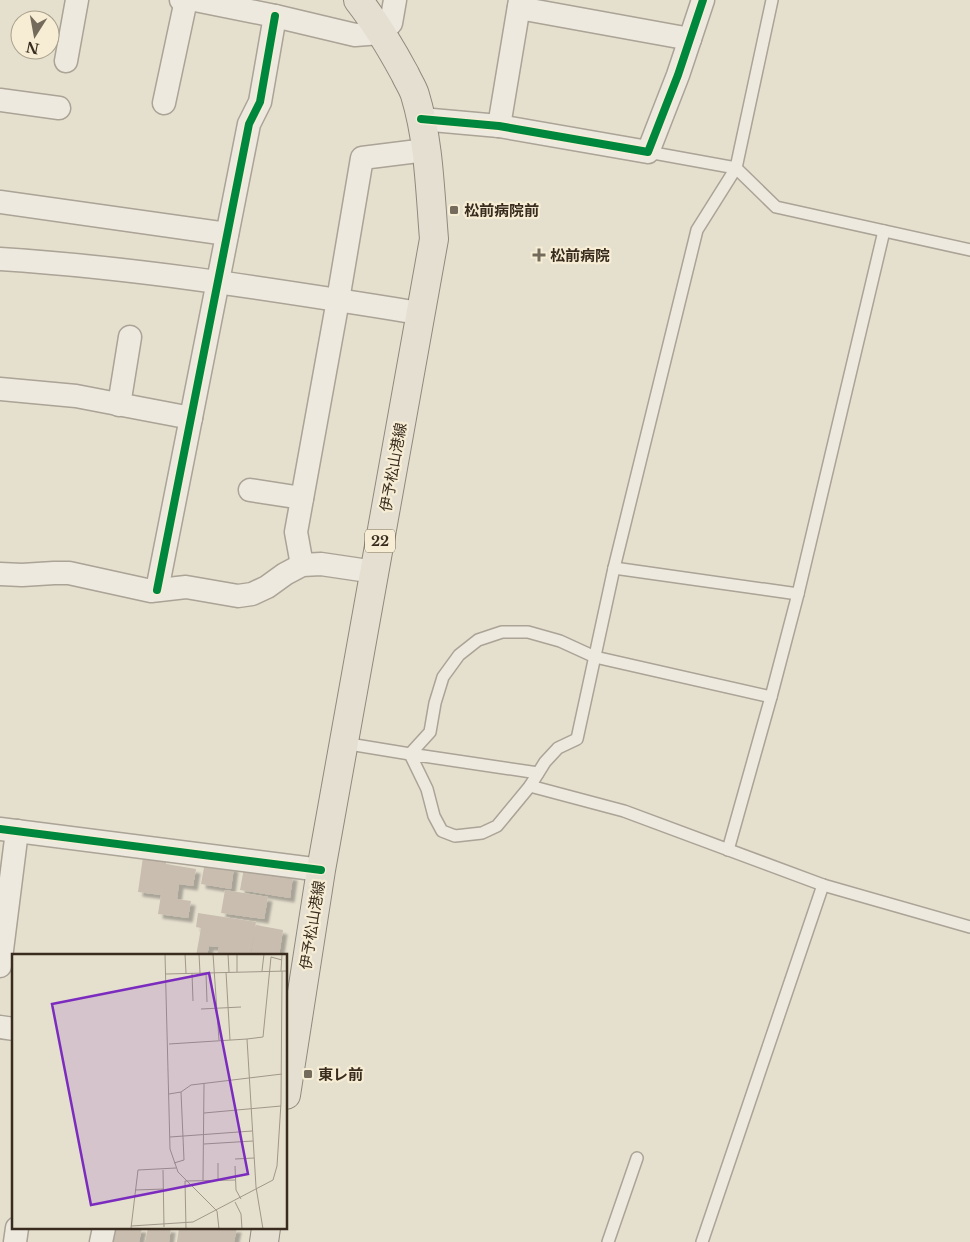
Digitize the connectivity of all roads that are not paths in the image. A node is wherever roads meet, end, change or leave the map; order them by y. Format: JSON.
{"nodes":[{"id":1,"x":77,"y":0,"type":"edge"},
{"id":2,"x":181,"y":0,"type":"edge"},
{"id":3,"x":186,"y":0,"type":"edge"},
{"id":4,"x":358,"y":0,"type":"edge"},
{"id":5,"x":395,"y":0,"type":"edge"},
{"id":6,"x":703,"y":0,"type":"edge"},
{"id":7,"x":772,"y":0,"type":"edge"},
{"id":8,"x":520,"y":4,"type":"edge"},
{"id":9,"x":275,"y":16,"type":"junction"},
{"id":10,"x":380,"y":33,"type":"junction"},
{"id":11,"x":690,"y":39,"type":"junction"},
{"id":12,"x":66,"y":61,"type":"dead end"},
{"id":13,"x":0,"y":100,"type":"edge"},
{"id":14,"x":164,"y":103,"type":"dead end"},
{"id":15,"x":59,"y":108,"type":"dead end"},
{"id":16,"x":421,"y":119,"type":"junction"},
{"id":17,"x":499,"y":126,"type":"junction"},
{"id":18,"x":426,"y":150,"type":"junction"},
{"id":19,"x":648,"y":152,"type":"junction"},
{"id":20,"x":736,"y":168,"type":"junction"},
{"id":21,"x":0,"y":202,"type":"edge"},
{"id":22,"x":884,"y":231,"type":"junction"},
{"id":23,"x":227,"y":234,"type":"junction"},
{"id":24,"x":970,"y":250,"type":"edge"},
{"id":25,"x":0,"y":259,"type":"edge"},
{"id":26,"x":218,"y":282,"type":"junction"},
{"id":27,"x":338,"y":300,"type":"junction"},
{"id":28,"x":420,"y":313,"type":"junction"},
{"id":29,"x":130,"y":337,"type":"dead end"},
{"id":30,"x":0,"y":389,"type":"edge"},
{"id":31,"x":119,"y":405,"type":"junction"},
{"id":32,"x":191,"y":418,"type":"junction"},
{"id":33,"x":250,"y":490,"type":"dead end"},
{"id":34,"x":302,"y":498,"type":"junction"},
{"id":35,"x":302,"y":565,"type":"junction"},
{"id":36,"x":614,"y":568,"type":"junction"},
{"id":37,"x":375,"y":572,"type":"junction"},
{"id":38,"x":0,"y":574,"type":"edge"},
{"id":39,"x":157,"y":590,"type":"junction"},
{"id":40,"x":798,"y":594,"type":"junction"},
{"id":41,"x":595,"y":657,"type":"junction"},
{"id":42,"x":771,"y":697,"type":"junction"},
{"id":43,"x":343,"y":743,"type":"junction"},
{"id":44,"x":410,"y":754,"type":"junction"},
{"id":45,"x":538,"y":773,"type":"junction"},
{"id":46,"x":530,"y":786,"type":"junction"},
{"id":47,"x":9,"y":830,"type":"edge"},
{"id":48,"x":728,"y":850,"type":"junction"},
{"id":49,"x":320,"y":870,"type":"junction"},
{"id":50,"x":823,"y":885,"type":"junction"},
{"id":51,"x":970,"y":927,"type":"edge"},
{"id":52,"x":0,"y":966,"type":"edge"},
{"id":53,"x":288,"y":1083,"type":"edge"},
{"id":54,"x":637,"y":1158,"type":"dead end"},
{"id":55,"x":608,"y":1242,"type":"edge"},
{"id":56,"x":702,"y":1242,"type":"edge"}],
"edges":[{"from":1,"to":12,"type":"street"},
{"from":2,"to":3,"type":"street"},
{"from":3,"to":9,"type":"street"},
{"from":3,"to":14,"type":"street"},
{"from":4,"to":10,"type":"main road","name":"伊予松山港線","number":"22"},
{"from":5,"to":10,"type":"street"},
{"from":6,"to":11,"type":"street"},
{"from":7,"to":20,"type":"lane"},
{"from":8,"to":11,"type":"street"},
{"from":8,"to":17,"type":"street"},
{"from":9,"to":10,"type":"street"},
{"from":9,"to":23,"type":"street"},
{"from":10,"to":16,"type":"main road","name":"伊予松山港線","number":"22"},
{"from":11,"to":19,"type":"street"},
{"from":13,"to":15,"type":"street"},
{"from":16,"to":17,"type":"street"},
{"from":16,"to":18,"type":"main road","name":"伊予松山港線","number":"22"},
{"from":17,"to":19,"type":"street"},
{"from":18,"to":27,"type":"street"},
{"from":18,"to":28,"type":"main road","name":"伊予松山港線","number":"22"},
{"from":19,"to":20,"type":"lane"},
{"from":20,"to":22,"type":"lane"},
{"from":20,"to":36,"type":"lane"},
{"from":21,"to":23,"type":"street"},
{"from":22,"to":24,"type":"lane"},
{"from":22,"to":40,"type":"lane"},
{"from":23,"to":26,"type":"street"},
{"from":25,"to":26,"type":"street"},
{"from":26,"to":27,"type":"street"},
{"from":26,"to":32,"type":"street"},
{"from":27,"to":28,"type":"street"},
{"from":27,"to":34,"type":"street"},
{"from":28,"to":37,"type":"main road","name":"伊予松山港線","number":"22"},
{"from":29,"to":31,"type":"street"},
{"from":30,"to":31,"type":"street"},
{"from":31,"to":32,"type":"street"},
{"from":32,"to":39,"type":"street"},
{"from":33,"to":34,"type":"street"},
{"from":34,"to":35,"type":"street"},
{"from":35,"to":37,"type":"street"},
{"from":35,"to":39,"type":"street"},
{"from":36,"to":40,"type":"lane"},
{"from":36,"to":41,"type":"lane"},
{"from":37,"to":43,"type":"main road","name":"伊予松山港線","number":"22"},
{"from":38,"to":39,"type":"street"},
{"from":40,"to":42,"type":"lane"},
{"from":41,"to":42,"type":"lane"},
{"from":41,"to":44,"type":"lane"},
{"from":41,"to":45,"type":"lane"},
{"from":42,"to":48,"type":"lane"},
{"from":43,"to":44,"type":"lane"},
{"from":43,"to":49,"type":"main road","name":"伊予松山港線","number":"22"},
{"from":44,"to":45,"type":"lane"},
{"from":44,"to":46,"type":"lane"},
{"from":45,"to":46,"type":"lane"},
{"from":46,"to":48,"type":"lane"},
{"from":47,"to":49,"type":"street"},
{"from":47,"to":52,"type":"street"},
{"from":48,"to":50,"type":"lane"},
{"from":49,"to":53,"type":"main road","name":"伊予松山港線","number":"22"},
{"from":50,"to":51,"type":"lane"},
{"from":50,"to":56,"type":"lane"},
{"from":54,"to":55,"type":"lane"}]}
